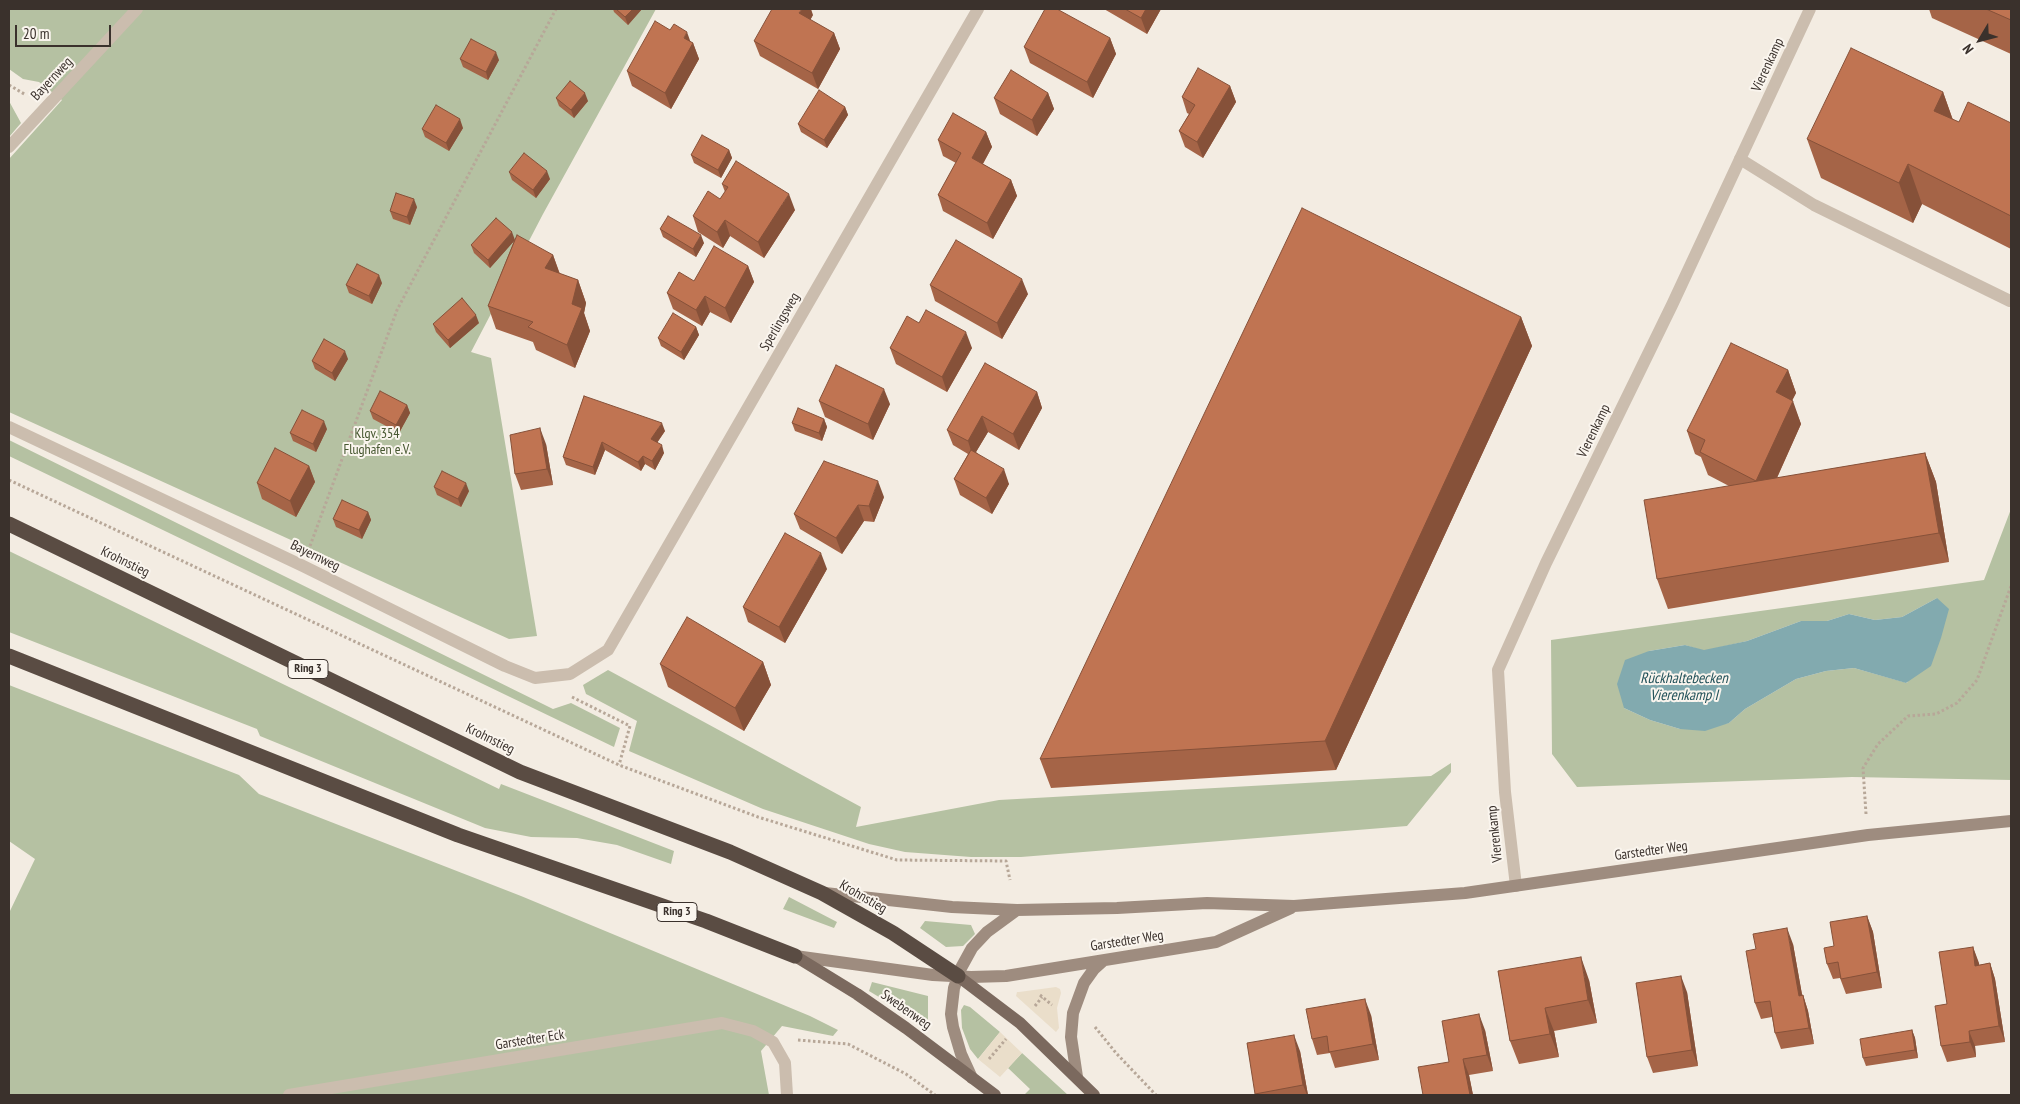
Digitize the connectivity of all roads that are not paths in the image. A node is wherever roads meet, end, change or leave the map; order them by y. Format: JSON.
{"nodes":[{"id":1,"x":137,"y":9,"type":"edge"},
{"id":2,"x":978,"y":9,"type":"edge"},
{"id":3,"x":1810,"y":9,"type":"edge"},
{"id":4,"x":9,"y":147,"type":"edge"},
{"id":5,"x":1740,"y":159,"type":"junction"},
{"id":6,"x":2010,"y":300,"type":"dead end"},
{"id":7,"x":9,"y":427,"type":"edge"},
{"id":8,"x":9,"y":524,"type":"edge"},
{"id":9,"x":608,"y":650,"type":"joint"},
{"id":10,"x":9,"y":656,"type":"edge"},
{"id":11,"x":2011,"y":821,"type":"edge"},
{"id":12,"x":1516,"y":886,"type":"junction"},
{"id":13,"x":822,"y":893,"type":"junction"},
{"id":14,"x":1294,"y":906,"type":"junction"},
{"id":15,"x":1016,"y":910,"type":"junction"},
{"id":16,"x":795,"y":956,"type":"junction"},
{"id":17,"x":1105,"y":960,"type":"junction"},
{"id":18,"x":958,"y":976,"type":"junction"},
{"id":19,"x":1077,"y":1077,"type":"junction"},
{"id":20,"x":972,"y":1078,"type":"junction"},
{"id":21,"x":289,"y":1095,"type":"edge"},
{"id":22,"x":787,"y":1095,"type":"edge"},
{"id":23,"x":995,"y":1095,"type":"edge"},
{"id":24,"x":1094,"y":1095,"type":"edge"}],
"edges":[{"from":1,"to":4,"type":"street","name":"Bayernweg"},
{"from":2,"to":9,"type":"street","name":"Sperlingsweg"},
{"from":3,"to":5,"type":"street","name":"Vierenkamp"},
{"from":5,"to":6,"type":"street"},
{"from":5,"to":12,"type":"street","name":"Vierenkamp"},
{"from":7,"to":9,"type":"street","name":"Bayernweg"},
{"from":8,"to":13,"type":"highway","name":"Krohnstieg","number":"Ring 3"},
{"from":10,"to":16,"type":"highway","number":"Ring 3"},
{"from":11,"to":12,"type":"main road","name":"Garstedter Weg"},
{"from":12,"to":14,"type":"main road","name":"Garstedter Weg"},
{"from":13,"to":15,"type":"main road","name":"Garstedter Weg"},
{"from":13,"to":18,"type":"highway","name":"Krohnstieg","number":"Ring 3"},
{"from":14,"to":15,"type":"main road","name":"Garstedter Weg"},
{"from":14,"to":17,"type":"main road","name":"Garstedter Weg"},
{"from":15,"to":18,"type":"main road"},
{"from":16,"to":18,"type":"main road","name":"Garstedter Weg"},
{"from":16,"to":20,"type":"main road","name":"Swebenweg","number":"Ring 3"},
{"from":17,"to":18,"type":"main road","name":"Garstedter Weg"},
{"from":17,"to":19,"type":"main road"},
{"from":18,"to":19,"type":"main road","number":"Ring 3"},
{"from":18,"to":20,"type":"main road"},
{"from":19,"to":24,"type":"main road","number":"Ring 3"},
{"from":20,"to":23,"type":"main road","name":"Swebenweg","number":"Ring 3"},
{"from":21,"to":22,"type":"street","name":"Garstedter Eck"}]}
